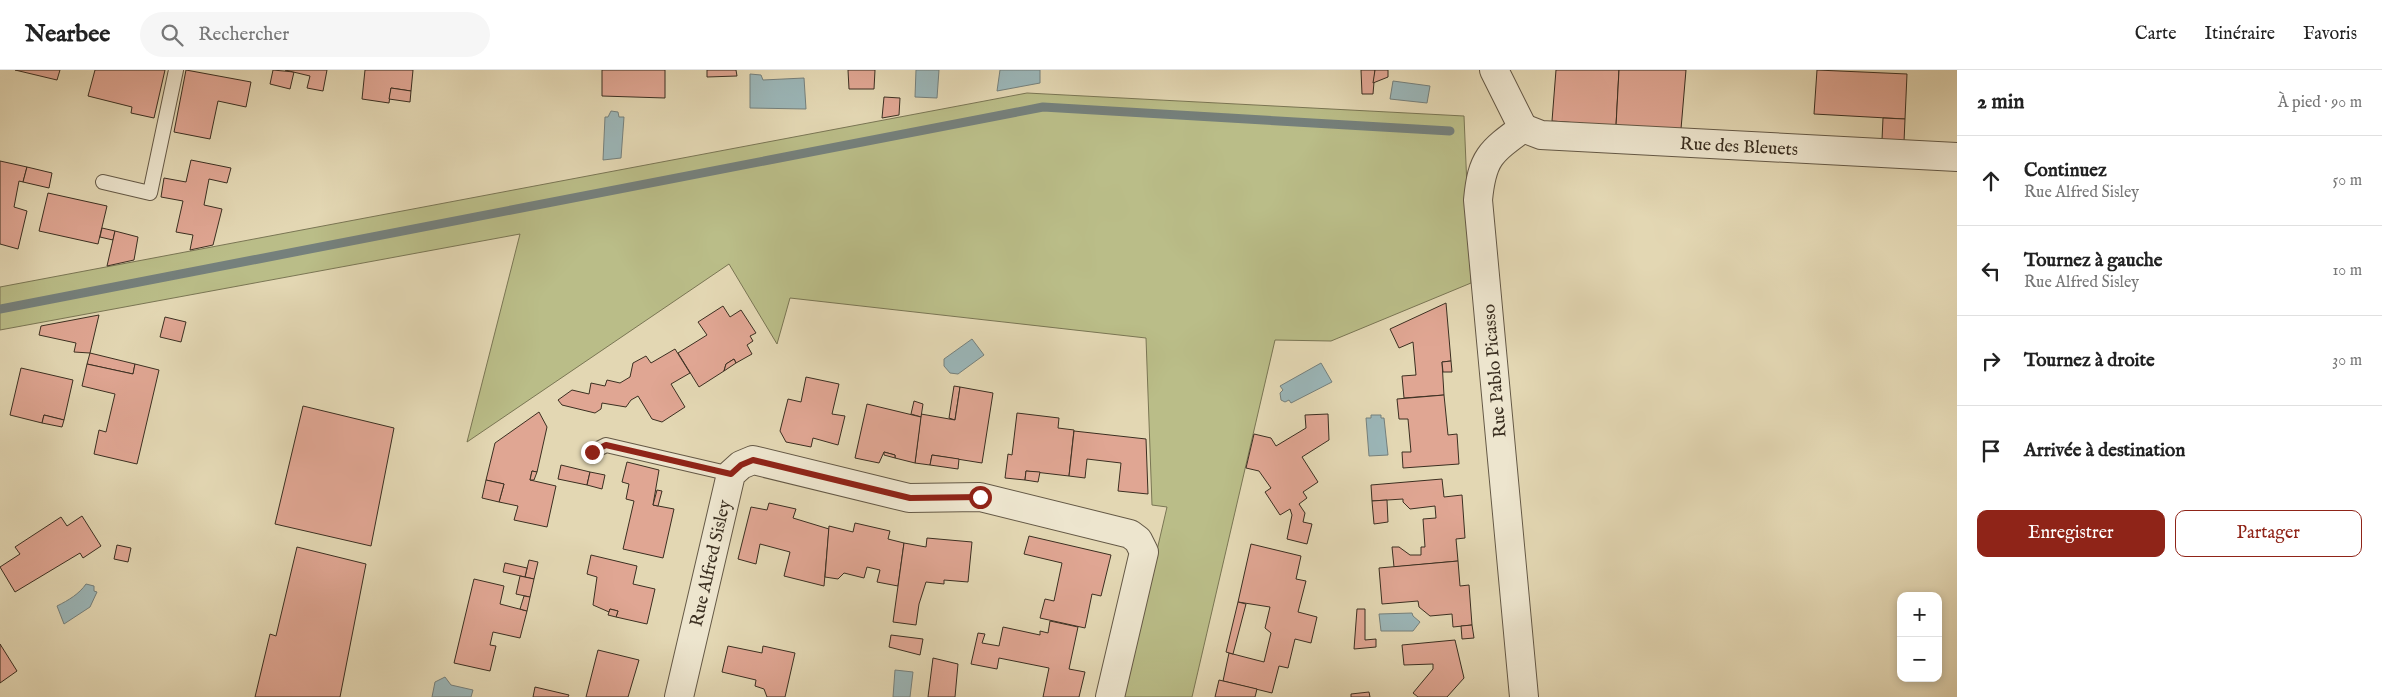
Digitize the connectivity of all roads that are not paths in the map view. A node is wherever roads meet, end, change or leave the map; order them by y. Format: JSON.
{"nodes":[{"id":1,"x":176,"y":70,"type":"edge"},
{"id":2,"x":1494,"y":70,"type":"edge"},
{"id":3,"x":1523,"y":128,"type":"junction"},
{"id":4,"x":1957,"y":157,"type":"edge"},
{"id":5,"x":103,"y":182,"type":"dead end"},
{"id":6,"x":592,"y":452,"type":"dead end"},
{"id":7,"x":731,"y":474,"type":"junction"},
{"id":8,"x":679,"y":697,"type":"edge"},
{"id":9,"x":1110,"y":697,"type":"edge"},
{"id":10,"x":1524,"y":697,"type":"edge"}],
"edges":[{"from":1,"to":5,"type":"lane"},
{"from":2,"to":3,"type":"street"},
{"from":3,"to":4,"type":"street","name":"Rue des Bleuets"},
{"from":3,"to":10,"type":"street","name":"Rue Pablo Picasso"},
{"from":6,"to":7,"type":"lane"},
{"from":7,"to":8,"type":"street","name":"Rue Alfred Sisley"},
{"from":7,"to":9,"type":"street"}]}
